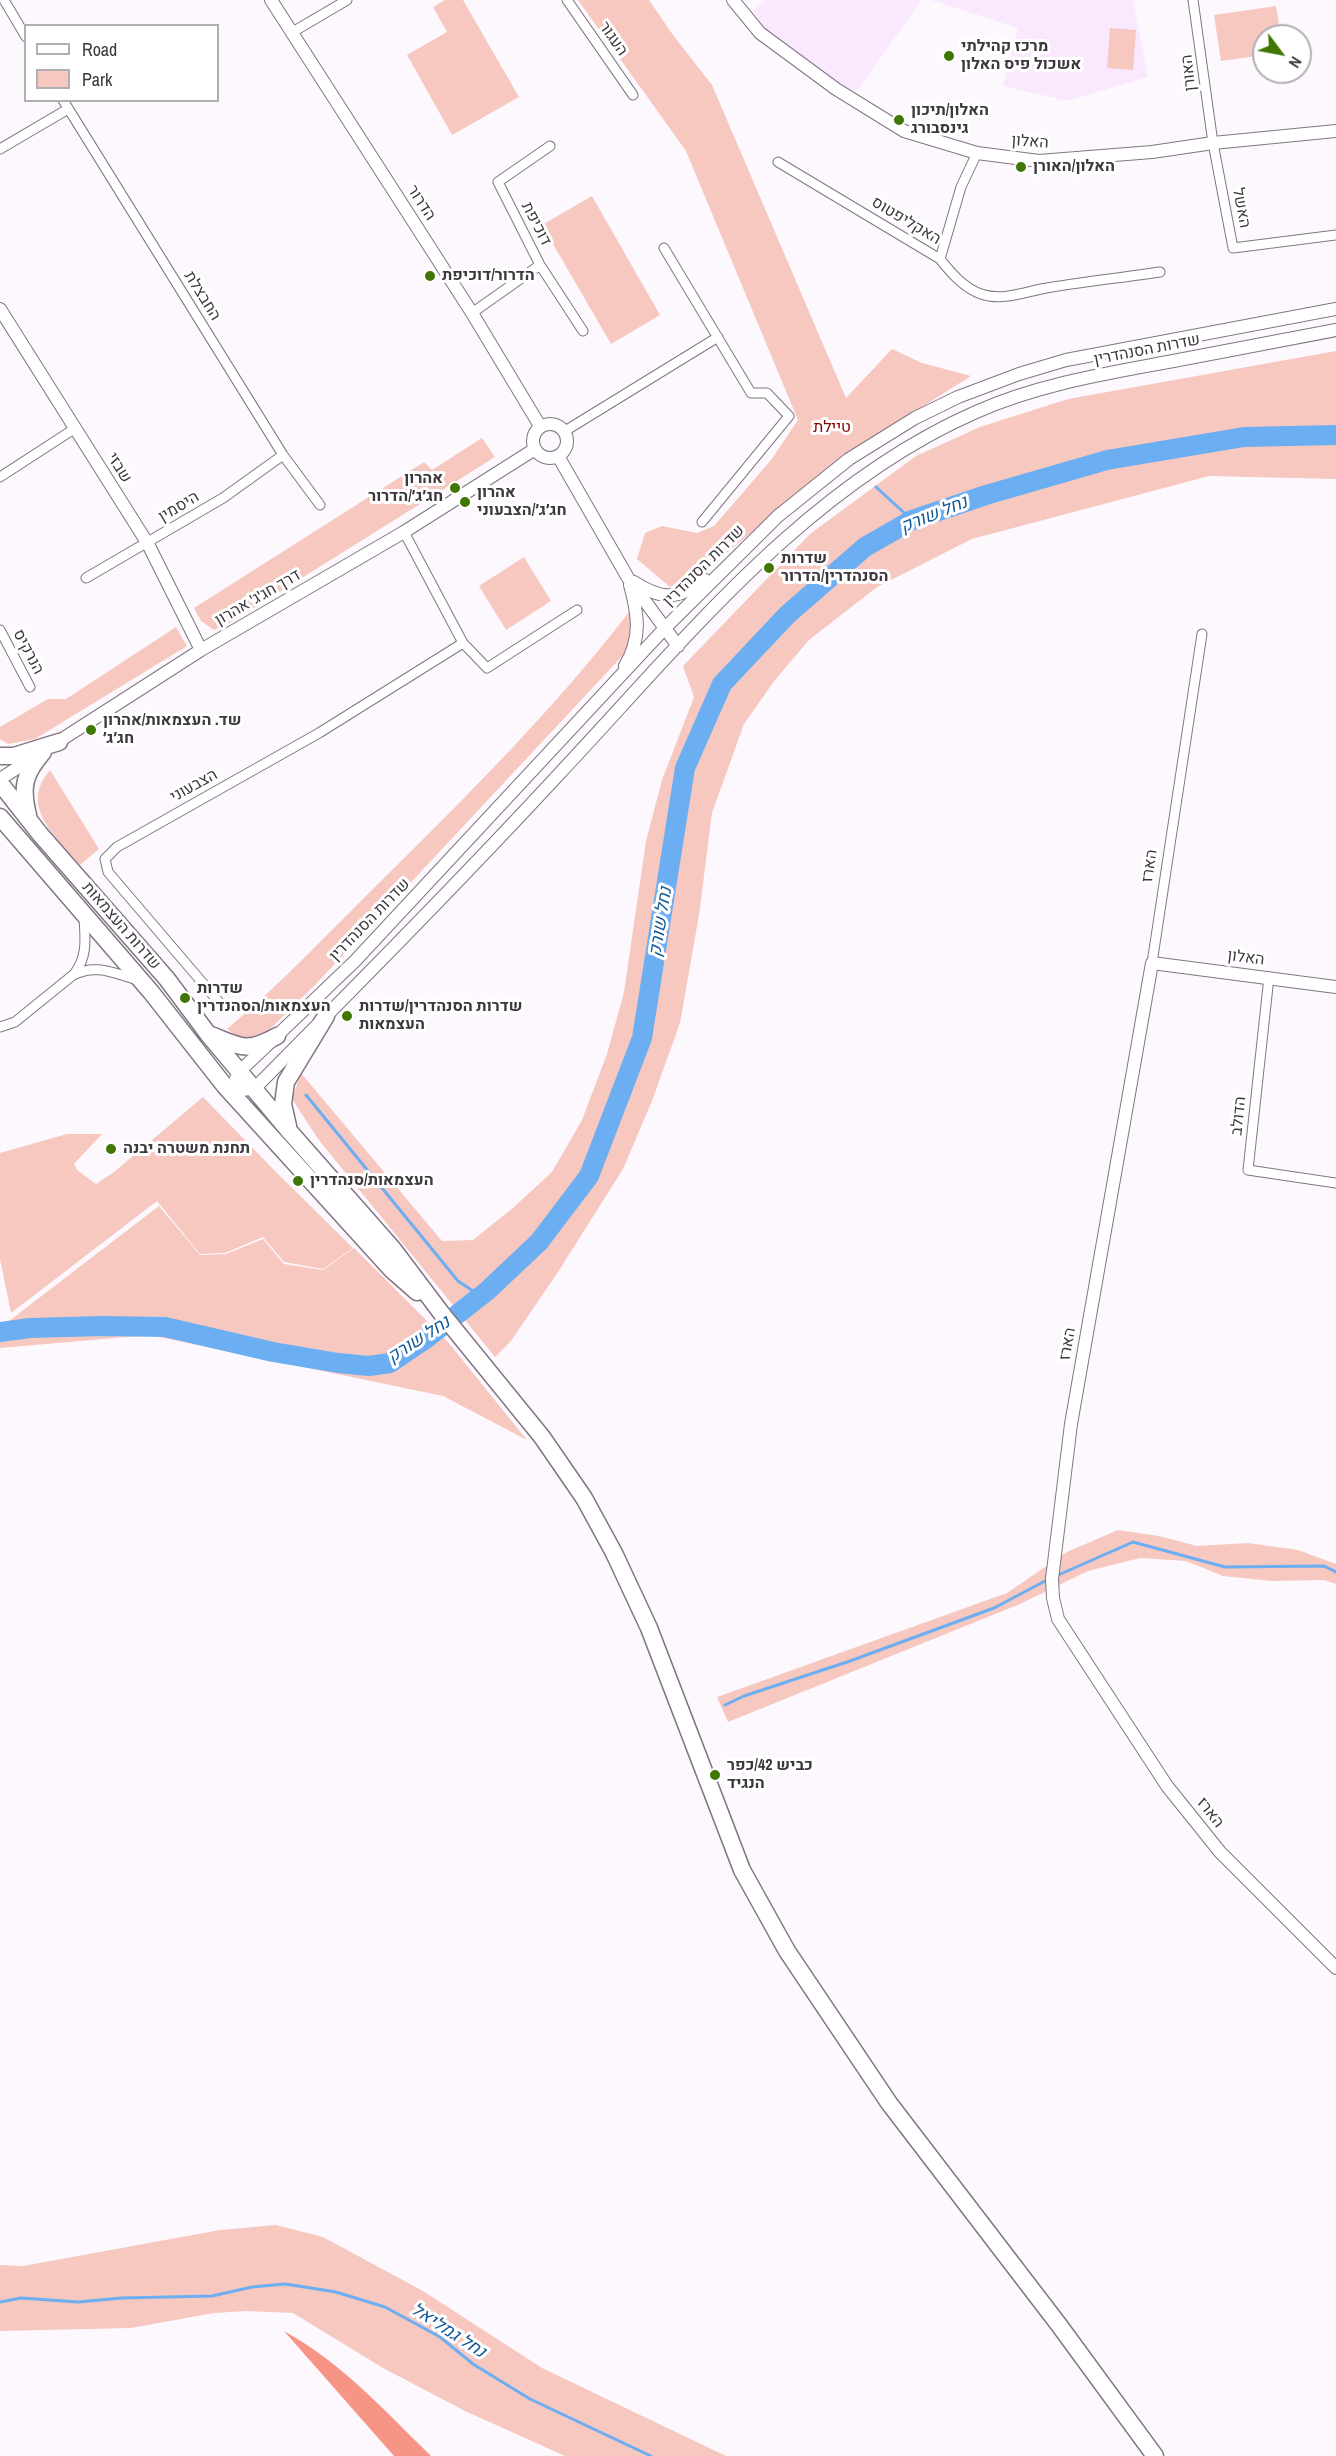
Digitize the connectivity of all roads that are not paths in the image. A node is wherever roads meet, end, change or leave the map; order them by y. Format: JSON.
{"nodes":[{"id":1,"x":2,"y":0,"type":"edge"},
{"id":2,"x":271,"y":0,"type":"edge"},
{"id":3,"x":347,"y":0,"type":"edge"},
{"id":4,"x":567,"y":0,"type":"edge"},
{"id":5,"x":733,"y":0,"type":"edge"},
{"id":6,"x":1193,"y":0,"type":"edge"},
{"id":7,"x":291,"y":33,"type":"junction"},
{"id":8,"x":24,"y":34,"type":"edge"},
{"id":9,"x":633,"y":95,"type":"dead end"},
{"id":10,"x":66,"y":105,"type":"edge"},
{"id":11,"x":1336,"y":131,"type":"edge"},
{"id":12,"x":1213,"y":143,"type":"junction"},
{"id":13,"x":550,"y":146,"type":"dead end"},
{"id":14,"x":0,"y":149,"type":"edge"},
{"id":15,"x":977,"y":153,"type":"junction"},
{"id":16,"x":778,"y":162,"type":"dead end"},
{"id":17,"x":1336,"y":236,"type":"edge"},
{"id":18,"x":664,"y":248,"type":"dead end"},
{"id":19,"x":940,"y":259,"type":"junction"},
{"id":20,"x":540,"y":265,"type":"junction"},
{"id":21,"x":1160,"y":272,"type":"dead end"},
{"id":22,"x":0,"y":309,"type":"edge"},
{"id":23,"x":1336,"y":309,"type":"edge"},
{"id":24,"x":472,"y":313,"type":"junction"},
{"id":25,"x":1336,"y":330,"type":"edge"},
{"id":26,"x":583,"y":331,"type":"dead end"},
{"id":27,"x":718,"y":337,"type":"junction"},
{"id":28,"x":540,"y":426,"type":"junction"},
{"id":29,"x":74,"y":429,"type":"junction"},
{"id":30,"x":565,"y":431,"type":"junction"},
{"id":31,"x":535,"y":449,"type":"junction"},
{"id":32,"x":283,"y":455,"type":"junction"},
{"id":33,"x":558,"y":456,"type":"junction"},
{"id":34,"x":0,"y":477,"type":"edge"},
{"id":35,"x":320,"y":505,"type":"dead end"},
{"id":36,"x":702,"y":522,"type":"dead end"},
{"id":37,"x":404,"y":532,"type":"junction"},
{"id":38,"x":148,"y":544,"type":"junction"},
{"id":39,"x":729,"y":564,"type":"junction"},
{"id":40,"x":86,"y":578,"type":"dead end"},
{"id":41,"x":628,"y":578,"type":"junction"},
{"id":42,"x":577,"y":610,"type":"dead end"},
{"id":43,"x":665,"y":628,"type":"junction"},
{"id":44,"x":0,"y":630,"type":"edge"},
{"id":45,"x":1202,"y":634,"type":"dead end"},
{"id":46,"x":463,"y":643,"type":"junction"},
{"id":47,"x":678,"y":646,"type":"junction"},
{"id":48,"x":201,"y":650,"type":"junction"},
{"id":49,"x":30,"y":687,"type":"dead end"},
{"id":50,"x":607,"y":692,"type":"junction"},
{"id":51,"x":59,"y":742,"type":"junction"},
{"id":52,"x":43,"y":752,"type":"junction"},
{"id":53,"x":0,"y":756,"type":"edge"},
{"id":54,"x":0,"y":781,"type":"edge"},
{"id":55,"x":0,"y":817,"type":"edge"},
{"id":56,"x":30,"y":822,"type":"junction"},
{"id":57,"x":0,"y":830,"type":"edge"},
{"id":58,"x":30,"y":853,"type":"junction"},
{"id":59,"x":84,"y":916,"type":"junction"},
{"id":60,"x":1152,"y":963,"type":"junction"},
{"id":61,"x":73,"y":975,"type":"junction"},
{"id":62,"x":1269,"y":977,"type":"junction"},
{"id":63,"x":141,"y":981,"type":"junction"},
{"id":64,"x":1336,"y":987,"type":"edge"},
{"id":65,"x":224,"y":1008,"type":"dead end"},
{"id":66,"x":326,"y":1016,"type":"junction"},
{"id":67,"x":0,"y":1027,"type":"edge"},
{"id":68,"x":208,"y":1034,"type":"junction"},
{"id":69,"x":277,"y":1036,"type":"junction"},
{"id":70,"x":239,"y":1072,"type":"junction"},
{"id":71,"x":255,"y":1088,"type":"junction"},
{"id":72,"x":230,"y":1092,"type":"junction"},
{"id":73,"x":290,"y":1132,"type":"junction"},
{"id":74,"x":1336,"y":1183,"type":"edge"},
{"id":75,"x":442,"y":1314,"type":"junction"},
{"id":76,"x":1336,"y":1968,"type":"edge"},
{"id":77,"x":1155,"y":2456,"type":"edge"}],
"edges":[{"from":1,"to":8,"type":"street"},
{"from":2,"to":7,"type":"street","name":"הדרור"},
{"from":3,"to":7,"type":"street"},
{"from":4,"to":9,"type":"street","name":"העגור"},
{"from":5,"to":15,"type":"street","name":"האלון"},
{"from":6,"to":12,"type":"street","name":"האורן"},
{"from":7,"to":24,"type":"street","name":"הדרור"},
{"from":10,"to":14,"type":"street"},
{"from":10,"to":32,"type":"street","name":"החבצלת"},
{"from":11,"to":12,"type":"street","name":"האלון"},
{"from":12,"to":15,"type":"street","name":"האלון"},
{"from":12,"to":17,"type":"street","name":"האשל"},
{"from":13,"to":20,"type":"street","name":"דוכיפת"},
{"from":15,"to":19,"type":"street"},
{"from":16,"to":19,"type":"street","name":"האקליפטוס"},
{"from":18,"to":27,"type":"street"},
{"from":19,"to":21,"type":"street","name":"האקליפטוס"},
{"from":20,"to":24,"type":"street"},
{"from":20,"to":26,"type":"street","name":"דוכיפת"},
{"from":22,"to":29,"type":"street","name":"שבזי"},
{"from":23,"to":39,"type":"street","name":"שדרות הסנהדרין"},
{"from":24,"to":28,"type":"street","name":"הדרור"},
{"from":25,"to":47,"type":"street","name":"שדרות הסנהדרין"},
{"from":27,"to":30,"type":"street"},
{"from":27,"to":36,"type":"street"},
{"from":28,"to":30,"type":"street"},
{"from":28,"to":31,"type":"street"},
{"from":29,"to":34,"type":"street"},
{"from":29,"to":38,"type":"street","name":"שבזי"},
{"from":30,"to":33,"type":"street"},
{"from":31,"to":33,"type":"street"},
{"from":31,"to":37,"type":"street","name":"דרך חג'ג' אהרון"},
{"from":32,"to":35,"type":"street","name":"החבצלת"},
{"from":32,"to":38,"type":"street","name":"היסמין"},
{"from":33,"to":41,"type":"street"},
{"from":37,"to":46,"type":"street"},
{"from":37,"to":48,"type":"street","name":"דרך חג'ג' אהרון"},
{"from":38,"to":40,"type":"street","name":"היסמין"},
{"from":38,"to":48,"type":"street","name":"שבזי"},
{"from":39,"to":41,"type":"street"},
{"from":39,"to":43,"type":"street","name":"שדרות הסנהדרין"},
{"from":41,"to":43,"type":"street"},
{"from":41,"to":50,"type":"street"},
{"from":42,"to":46,"type":"street"},
{"from":43,"to":47,"type":"street"},
{"from":43,"to":50,"type":"street","name":"שדרות הסנהדרין"},
{"from":44,"to":49,"type":"street","name":"הנרקיס"},
{"from":45,"to":60,"type":"street","name":"הארז"},
{"from":46,"to":65,"type":"street","name":"הצבעוני"},
{"from":47,"to":66,"type":"street","name":"שדרות הסנהדרין"},
{"from":48,"to":51,"type":"street","name":"דרך חג'ג' אהרון"},
{"from":50,"to":69,"type":"street","name":"שדרות הסנהדרין"},
{"from":51,"to":52,"type":"street","name":"דרך חג'ג' אהרון"},
{"from":51,"to":53,"type":"highway"},
{"from":52,"to":54,"type":"street","name":"דרך חג'ג' אהרון"},
{"from":52,"to":56,"type":"highway"},
{"from":54,"to":56,"type":"highway","name":"שדרות העצמאות"},
{"from":55,"to":58,"type":"highway","name":"שדרות העצמאות"},
{"from":56,"to":68,"type":"highway","name":"שדרות העצמאות"},
{"from":57,"to":58,"type":"highway"},
{"from":58,"to":59,"type":"highway","name":"שדרות העצמאות"},
{"from":59,"to":61,"type":"street"},
{"from":59,"to":63,"type":"highway","name":"שדרות העצמאות"},
{"from":60,"to":62,"type":"street","name":"האלון"},
{"from":60,"to":76,"type":"street","name":"הארז"},
{"from":61,"to":63,"type":"street"},
{"from":61,"to":67,"type":"street"},
{"from":62,"to":64,"type":"street","name":"האלון"},
{"from":62,"to":74,"type":"street","name":"הדולב"},
{"from":63,"to":72,"type":"highway","name":"שדרות העצמאות"},
{"from":66,"to":71,"type":"street","name":"שדרות הסנהדרין"},
{"from":66,"to":73,"type":"highway"},
{"from":68,"to":69,"type":"highway"},
{"from":68,"to":70,"type":"highway","name":"שדרות העצמאות"},
{"from":69,"to":70,"type":"street","name":"שדרות הסנהדרין"},
{"from":70,"to":71,"type":"highway","name":"שדרות העצמאות"},
{"from":70,"to":72,"type":"street","name":"שדרות הסנהדרין"},
{"from":71,"to":72,"type":"street"},
{"from":71,"to":73,"type":"highway","name":"שדרות העצמאות"},
{"from":72,"to":75,"type":"highway","name":"שדרות העצמאות"},
{"from":73,"to":75,"type":"highway","name":"שדרות העצמאות"},
{"from":75,"to":77,"type":"highway"}]}
